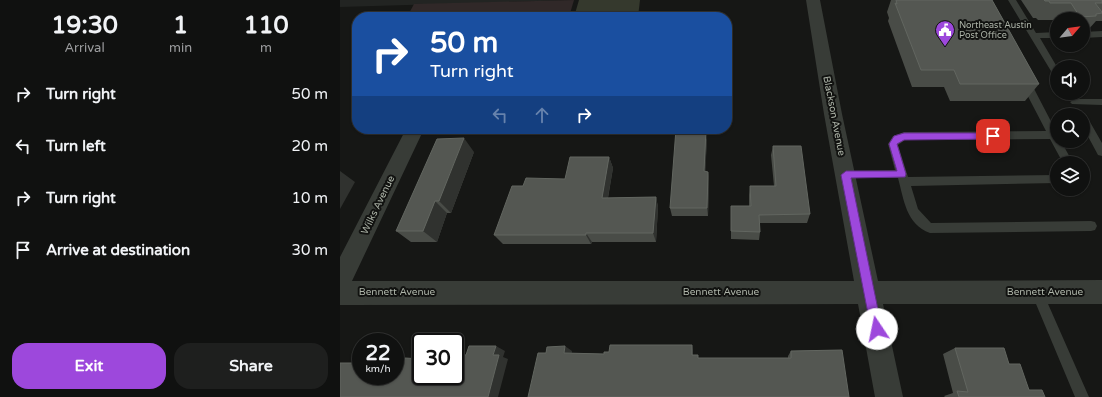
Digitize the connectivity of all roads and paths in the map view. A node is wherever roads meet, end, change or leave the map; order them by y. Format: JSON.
{"nodes":[{"id":1,"x":813,"y":0,"type":"edge"},
{"id":2,"x":1012,"y":0,"type":"edge"},
{"id":3,"x":1102,"y":34,"type":"edge"},
{"id":4,"x":1050,"y":35,"type":"edge"},
{"id":5,"x":1090,"y":35,"type":"edge"},
{"id":6,"x":1033,"y":36,"type":"junction"},
{"id":7,"x":1050,"y":63,"type":"edge"},
{"id":8,"x":1021,"y":73,"type":"edge"},
{"id":9,"x":1075,"y":102,"type":"joint"},
{"id":10,"x":1102,"y":102,"type":"edge"},
{"id":11,"x":1078,"y":108,"type":"edge"},
{"id":12,"x":1050,"y":129,"type":"edge"},
{"id":13,"x":1090,"y":130,"type":"edge"},
{"id":14,"x":413,"y":134,"type":"edge"},
{"id":15,"x":1050,"y":135,"type":"edge"},
{"id":16,"x":1102,"y":152,"type":"edge"},
{"id":17,"x":846,"y":175,"type":"junction"},
{"id":18,"x":903,"y":178,"type":"junction"},
{"id":19,"x":1050,"y":178,"type":"edge"},
{"id":20,"x":1091,"y":226,"type":"dead end"},
{"id":21,"x":340,"y":281,"type":"edge"},
{"id":22,"x":870,"y":291,"type":"junction"},
{"id":23,"x":1038,"y":292,"type":"junction"},
{"id":24,"x":1102,"y":292,"type":"edge"},
{"id":25,"x":340,"y":293,"type":"edge"},
{"id":26,"x":889,"y":397,"type":"edge"},
{"id":27,"x":1082,"y":397,"type":"edge"}],
"edges":[{"from":1,"to":17,"type":"street","name":"Blackson Avenue"},
{"from":2,"to":6,"type":"lane"},
{"from":3,"to":5,"type":"lane"},
{"from":4,"to":6,"type":"lane"},
{"from":6,"to":7,"type":"lane"},
{"from":8,"to":12,"type":"lane"},
{"from":9,"to":10,"type":"lane"},
{"from":9,"to":11,"type":"lane"},
{"from":13,"to":16,"type":"lane"},
{"from":14,"to":21,"type":"street","name":"Wilks Avenue"},
{"from":15,"to":18,"type":"lane"},
{"from":17,"to":18,"type":"lane"},
{"from":17,"to":22,"type":"street","name":"Blackson Avenue"},
{"from":18,"to":19,"type":"lane"},
{"from":18,"to":20,"type":"lane"},
{"from":22,"to":23,"type":"street","name":"Bennett Avenue"},
{"from":22,"to":25,"type":"street","name":"Bennett Avenue"},
{"from":22,"to":26,"type":"street","name":"Blackson Avenue"},
{"from":23,"to":24,"type":"street","name":"Bennett Avenue"},
{"from":23,"to":27,"type":"lane"}]}
